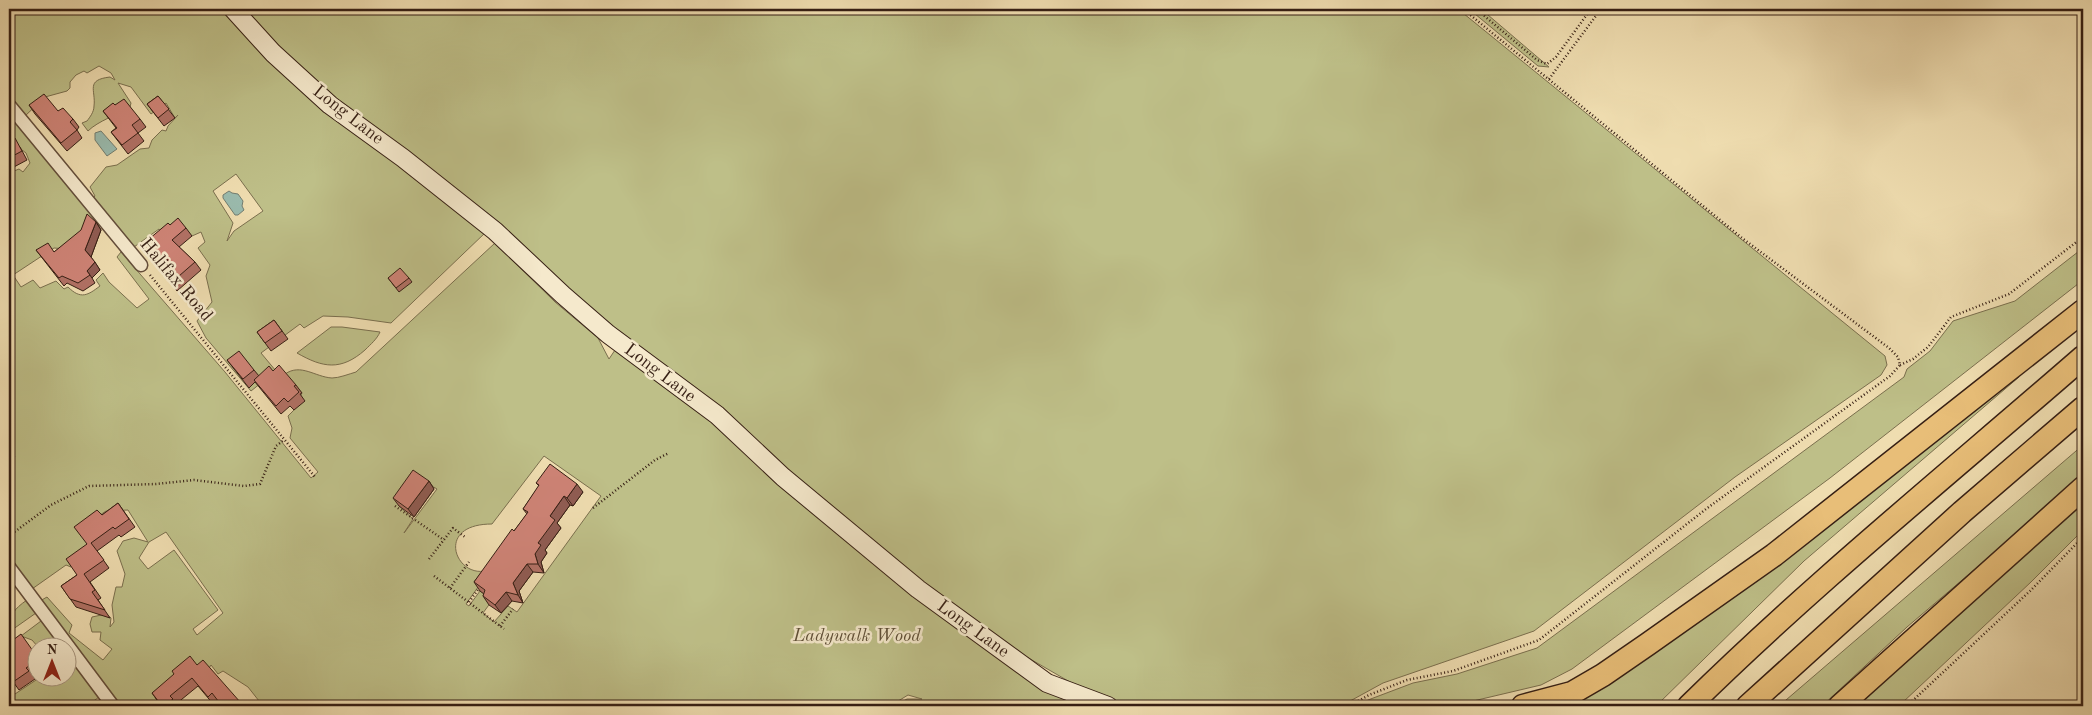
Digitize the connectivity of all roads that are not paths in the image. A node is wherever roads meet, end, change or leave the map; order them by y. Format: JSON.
{"nodes":[{"id":1,"x":233,"y":9,"type":"edge"},
{"id":2,"x":9,"y":105,"type":"edge"},
{"id":3,"x":141,"y":265,"type":"road end"},
{"id":4,"x":2083,"y":311,"type":"edge"},
{"id":5,"x":2083,"y":357,"type":"edge"},
{"id":6,"x":2083,"y":408,"type":"edge"},
{"id":7,"x":2083,"y":488,"type":"edge"},
{"id":8,"x":9,"y":567,"type":"edge"},
{"id":9,"x":112,"y":706,"type":"edge"},
{"id":10,"x":1108,"y":706,"type":"edge"},
{"id":11,"x":1523,"y":706,"type":"edge"},
{"id":12,"x":1689,"y":706,"type":"edge"},
{"id":13,"x":1748,"y":706,"type":"edge"},
{"id":14,"x":1840,"y":706,"type":"edge"}],
"edges":[{"from":1,"to":10,"type":"street","name":"Long Lane"},
{"from":2,"to":3,"type":"street","name":"Halifax Road"},
{"from":4,"to":11,"type":"highway"},
{"from":5,"to":12,"type":"highway"},
{"from":6,"to":13,"type":"highway"},
{"from":7,"to":14,"type":"highway"},
{"from":8,"to":9,"type":"street"}]}
